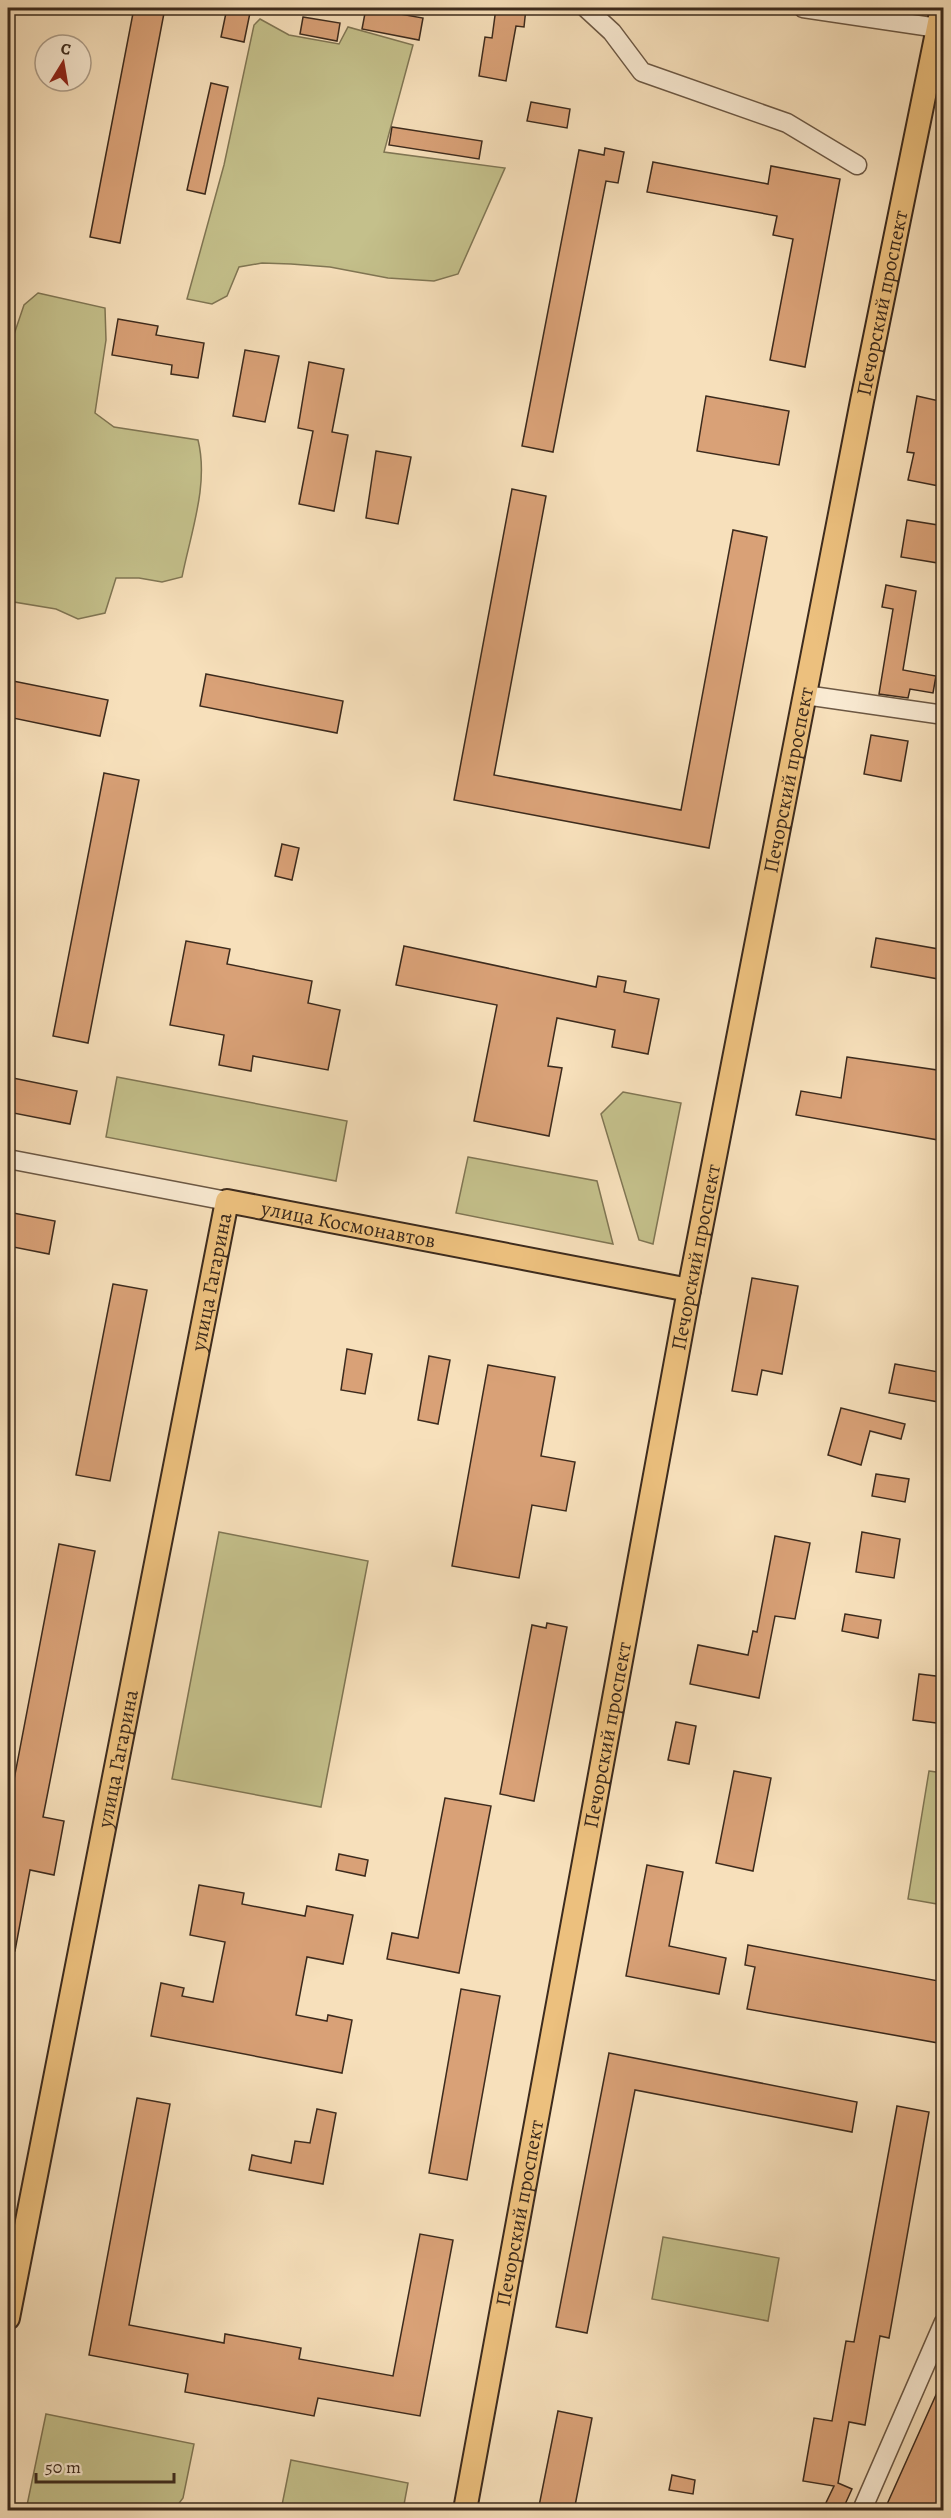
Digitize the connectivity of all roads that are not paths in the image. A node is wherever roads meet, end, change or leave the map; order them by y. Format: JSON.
{"nodes":[{"id":1,"x":586,"y":8,"type":"edge"},
{"id":2,"x":803,"y":8,"type":"edge"},
{"id":3,"x":940,"y":18,"type":"edge"},
{"id":4,"x":857,"y":165,"type":"dead end"},
{"id":5,"x":805,"y":695,"type":"junction"},
{"id":6,"x":944,"y":716,"type":"edge"},
{"id":7,"x":8,"y":1159,"type":"edge"},
{"id":8,"x":227,"y":1201,"type":"junction"},
{"id":9,"x":689,"y":1290,"type":"junction"},
{"id":10,"x":8,"y":2318,"type":"edge"},
{"id":11,"x":944,"y":2322,"type":"edge"},
{"id":12,"x":465,"y":2511,"type":"edge"},
{"id":13,"x":862,"y":2511,"type":"edge"}],
"edges":[{"from":1,"to":4,"type":"street"},
{"from":2,"to":3,"type":"street"},
{"from":3,"to":5,"type":"main road","name":"Печорский проспект"},
{"from":5,"to":6,"type":"street"},
{"from":5,"to":9,"type":"main road","name":"Печорский проспект"},
{"from":7,"to":8,"type":"street","name":"улица Космонавтов"},
{"from":8,"to":9,"type":"main road","name":"улица Космонавтов"},
{"from":8,"to":10,"type":"main road","name":"улица Гагарина"},
{"from":9,"to":12,"type":"main road","name":"Печорский проспект"},
{"from":11,"to":13,"type":"street"}]}
